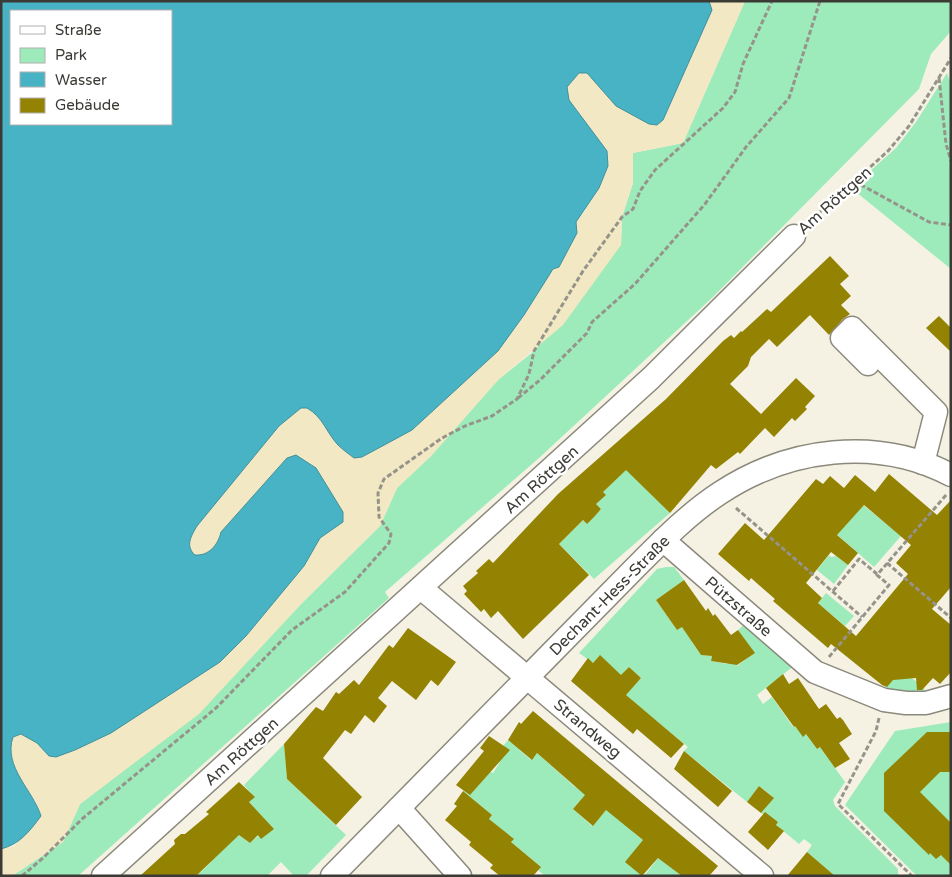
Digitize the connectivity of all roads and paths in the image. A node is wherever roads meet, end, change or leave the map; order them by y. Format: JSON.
{"nodes":[{"id":1,"x":772,"y":1,"type":"edge"},
{"id":2,"x":820,"y":1,"type":"edge"},
{"id":3,"x":951,"y":58,"type":"edge"},
{"id":4,"x":938,"y":76,"type":"junction"},
{"id":5,"x":951,"y":161,"type":"edge"},
{"id":6,"x":854,"y":181,"type":"junction"},
{"id":7,"x":951,"y":225,"type":"edge"},
{"id":8,"x":794,"y":236,"type":"joint"},
{"id":9,"x":868,"y":364,"type":"dead end"},
{"id":10,"x":517,"y":398,"type":"junction"},
{"id":11,"x":923,"y":463,"type":"junction"},
{"id":12,"x":951,"y":475,"type":"edge"},
{"id":13,"x":951,"y":490,"type":"edge"},
{"id":14,"x":719,"y":494,"type":"junction"},
{"id":15,"x":663,"y":540,"type":"junction"},
{"id":16,"x":887,"y":562,"type":"junction"},
{"id":17,"x":877,"y":574,"type":"junction"},
{"id":18,"x":421,"y":588,"type":"junction"},
{"id":19,"x":833,"y":591,"type":"junction"},
{"id":20,"x":862,"y":617,"type":"junction"},
{"id":21,"x":951,"y":618,"type":"edge"},
{"id":22,"x":816,"y":672,"type":"junction"},
{"id":23,"x":527,"y":676,"type":"junction"},
{"id":24,"x":951,"y":696,"type":"edge"},
{"id":25,"x":884,"y":700,"type":"junction"},
{"id":26,"x":399,"y":808,"type":"junction"},
{"id":27,"x":755,"y":874,"type":"edge"},
{"id":28,"x":910,"y":875,"type":"edge"},
{"id":29,"x":22,"y":876,"type":"edge"},
{"id":30,"x":103,"y":876,"type":"edge"},
{"id":31,"x":332,"y":876,"type":"edge"},
{"id":32,"x":460,"y":876,"type":"edge"}],
"edges":[{"from":1,"to":10,"type":"path"},
{"from":2,"to":10,"type":"path"},
{"from":3,"to":4,"type":"path","name":"Am Röttgen"},
{"from":4,"to":5,"type":"path"},
{"from":4,"to":6,"type":"path","name":"Am Röttgen"},
{"from":6,"to":7,"type":"path"},
{"from":6,"to":8,"type":"path","name":"Am Röttgen"},
{"from":8,"to":18,"type":"street","name":"Am Röttgen"},
{"from":9,"to":11,"type":"street"},
{"from":10,"to":29,"type":"path"},
{"from":11,"to":12,"type":"street","name":"Dechant-Hess-Straße"},
{"from":11,"to":14,"type":"street","name":"Dechant-Hess-Straße"},
{"from":13,"to":16,"type":"path"},
{"from":14,"to":15,"type":"street","name":"Dechant-Hess-Straße"},
{"from":14,"to":19,"type":"path"},
{"from":15,"to":22,"type":"street","name":"Pützstraße"},
{"from":15,"to":23,"type":"street","name":"Dechant-Hess-Straße"},
{"from":16,"to":17,"type":"path"},
{"from":16,"to":21,"type":"path"},
{"from":17,"to":19,"type":"path"},
{"from":17,"to":20,"type":"path"},
{"from":18,"to":23,"type":"street","name":"Strandweg"},
{"from":18,"to":30,"type":"street","name":"Am Röttgen"},
{"from":19,"to":20,"type":"path"},
{"from":20,"to":22,"type":"path"},
{"from":22,"to":25,"type":"street","name":"Pützstraße"},
{"from":23,"to":26,"type":"street","name":"Dechant-Hess-Straße"},
{"from":23,"to":27,"type":"street","name":"Strandweg"},
{"from":24,"to":25,"type":"street","name":"Pützstraße"},
{"from":25,"to":28,"type":"path"},
{"from":26,"to":31,"type":"street","name":"Dechant-Hess-Straße"},
{"from":26,"to":32,"type":"street"}]}
